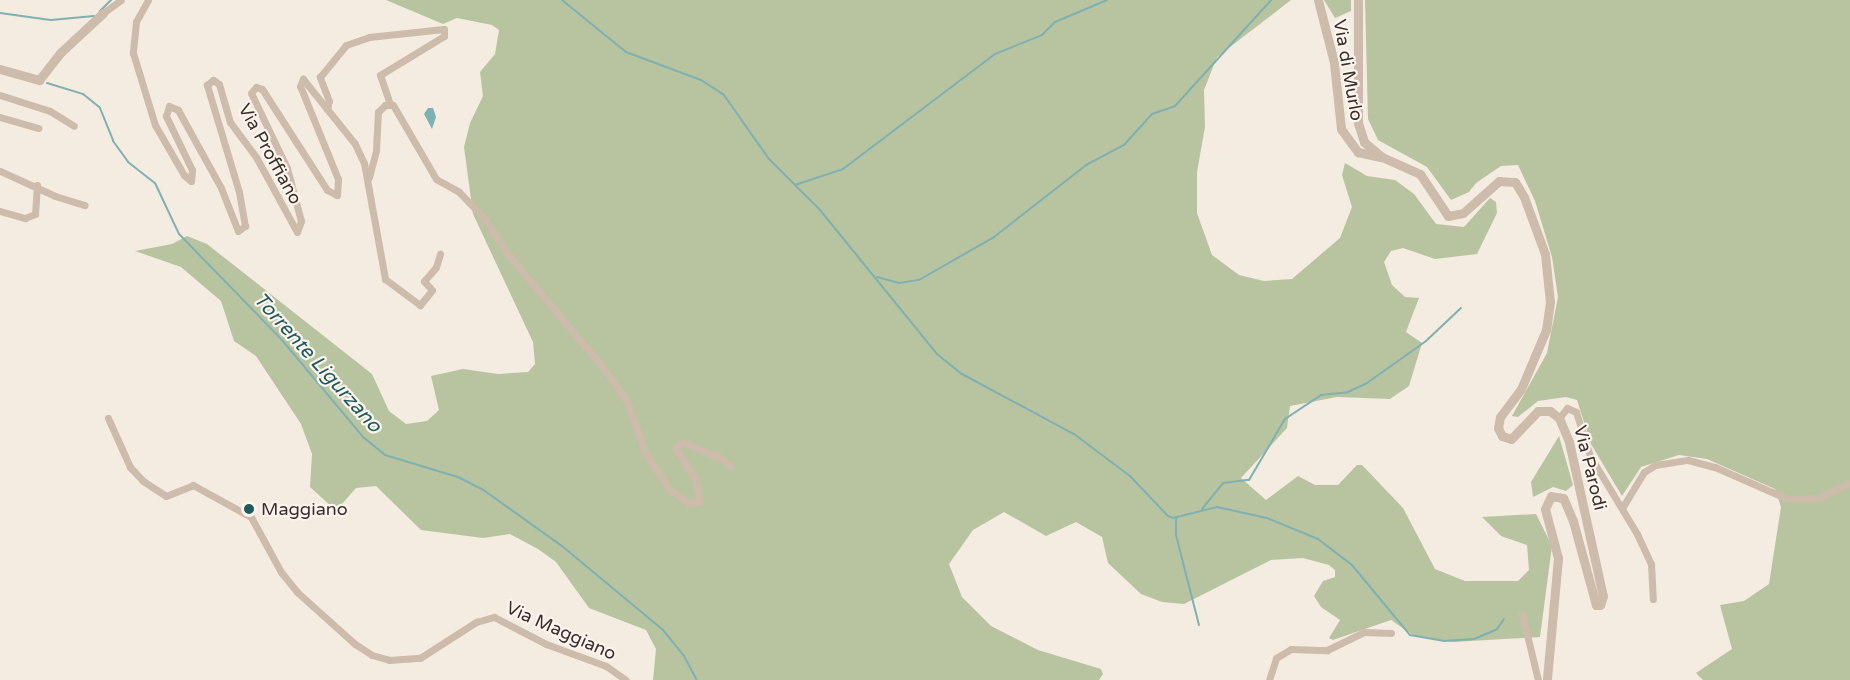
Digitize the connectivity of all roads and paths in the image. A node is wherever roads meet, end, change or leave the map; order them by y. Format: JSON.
{"nodes":[{"id":1,"x":121,"y":0,"type":"edge"},
{"id":2,"x":148,"y":0,"type":"edge"},
{"id":3,"x":1318,"y":0,"type":"edge"},
{"id":4,"x":1358,"y":0,"type":"edge"},
{"id":5,"x":103,"y":13,"type":"joint"},
{"id":6,"x":0,"y":69,"type":"edge"},
{"id":7,"x":0,"y":95,"type":"edge"},
{"id":8,"x":390,"y":104,"type":"junction"},
{"id":9,"x":327,"y":109,"type":"junction"},
{"id":10,"x":0,"y":117,"type":"edge"},
{"id":11,"x":74,"y":126,"type":"dead end"},
{"id":12,"x":38,"y":128,"type":"dead end"},
{"id":13,"x":1382,"y":157,"type":"junction"},
{"id":14,"x":0,"y":171,"type":"edge"},
{"id":15,"x":369,"y":177,"type":"junction"},
{"id":16,"x":37,"y":185,"type":"junction"},
{"id":17,"x":86,"y":205,"type":"dead end"},
{"id":18,"x":0,"y":211,"type":"edge"},
{"id":19,"x":440,"y":254,"type":"dead end"},
{"id":20,"x":108,"y":418,"type":"dead end"},
{"id":21,"x":1559,"y":418,"type":"junction"},
{"id":22,"x":730,"y":466,"type":"dead end"},
{"id":23,"x":1850,"y":483,"type":"edge"},
{"id":24,"x":1622,"y":507,"type":"junction"},
{"id":25,"x":1653,"y":599,"type":"dead end"},
{"id":26,"x":1522,"y":614,"type":"dead end"},
{"id":27,"x":1391,"y":633,"type":"dead end"},
{"id":28,"x":626,"y":680,"type":"edge"},
{"id":29,"x":1269,"y":680,"type":"edge"},
{"id":30,"x":1538,"y":680,"type":"edge"},
{"id":31,"x":1547,"y":680,"type":"edge"}],
"edges":[{"from":1,"to":5,"type":"street"},
{"from":2,"to":9,"type":"street","name":"Via Proffiano"},
{"from":3,"to":13,"type":"street","name":"Via di Murlo"},
{"from":4,"to":13,"type":"street","name":"Via Parodi"},
{"from":5,"to":6,"type":"street"},
{"from":7,"to":11,"type":"street"},
{"from":8,"to":9,"type":"street","name":"Via Proffiano"},
{"from":8,"to":15,"type":"street","name":"Via Proffiano"},
{"from":8,"to":22,"type":"street","name":"Via Proffiano"},
{"from":9,"to":15,"type":"street","name":"Via Proffiano"},
{"from":10,"to":12,"type":"street"},
{"from":13,"to":21,"type":"street","name":"Via Parodi"},
{"from":14,"to":16,"type":"street"},
{"from":15,"to":19,"type":"street","name":"Via Proffiano"},
{"from":16,"to":17,"type":"street"},
{"from":16,"to":18,"type":"street"},
{"from":20,"to":28,"type":"street","name":"Via Maggiano"},
{"from":21,"to":24,"type":"street"},
{"from":21,"to":31,"type":"street","name":"Via Parodi"},
{"from":23,"to":24,"type":"street"},
{"from":24,"to":25,"type":"street"},
{"from":26,"to":30,"type":"street"},
{"from":27,"to":29,"type":"street"}]}
